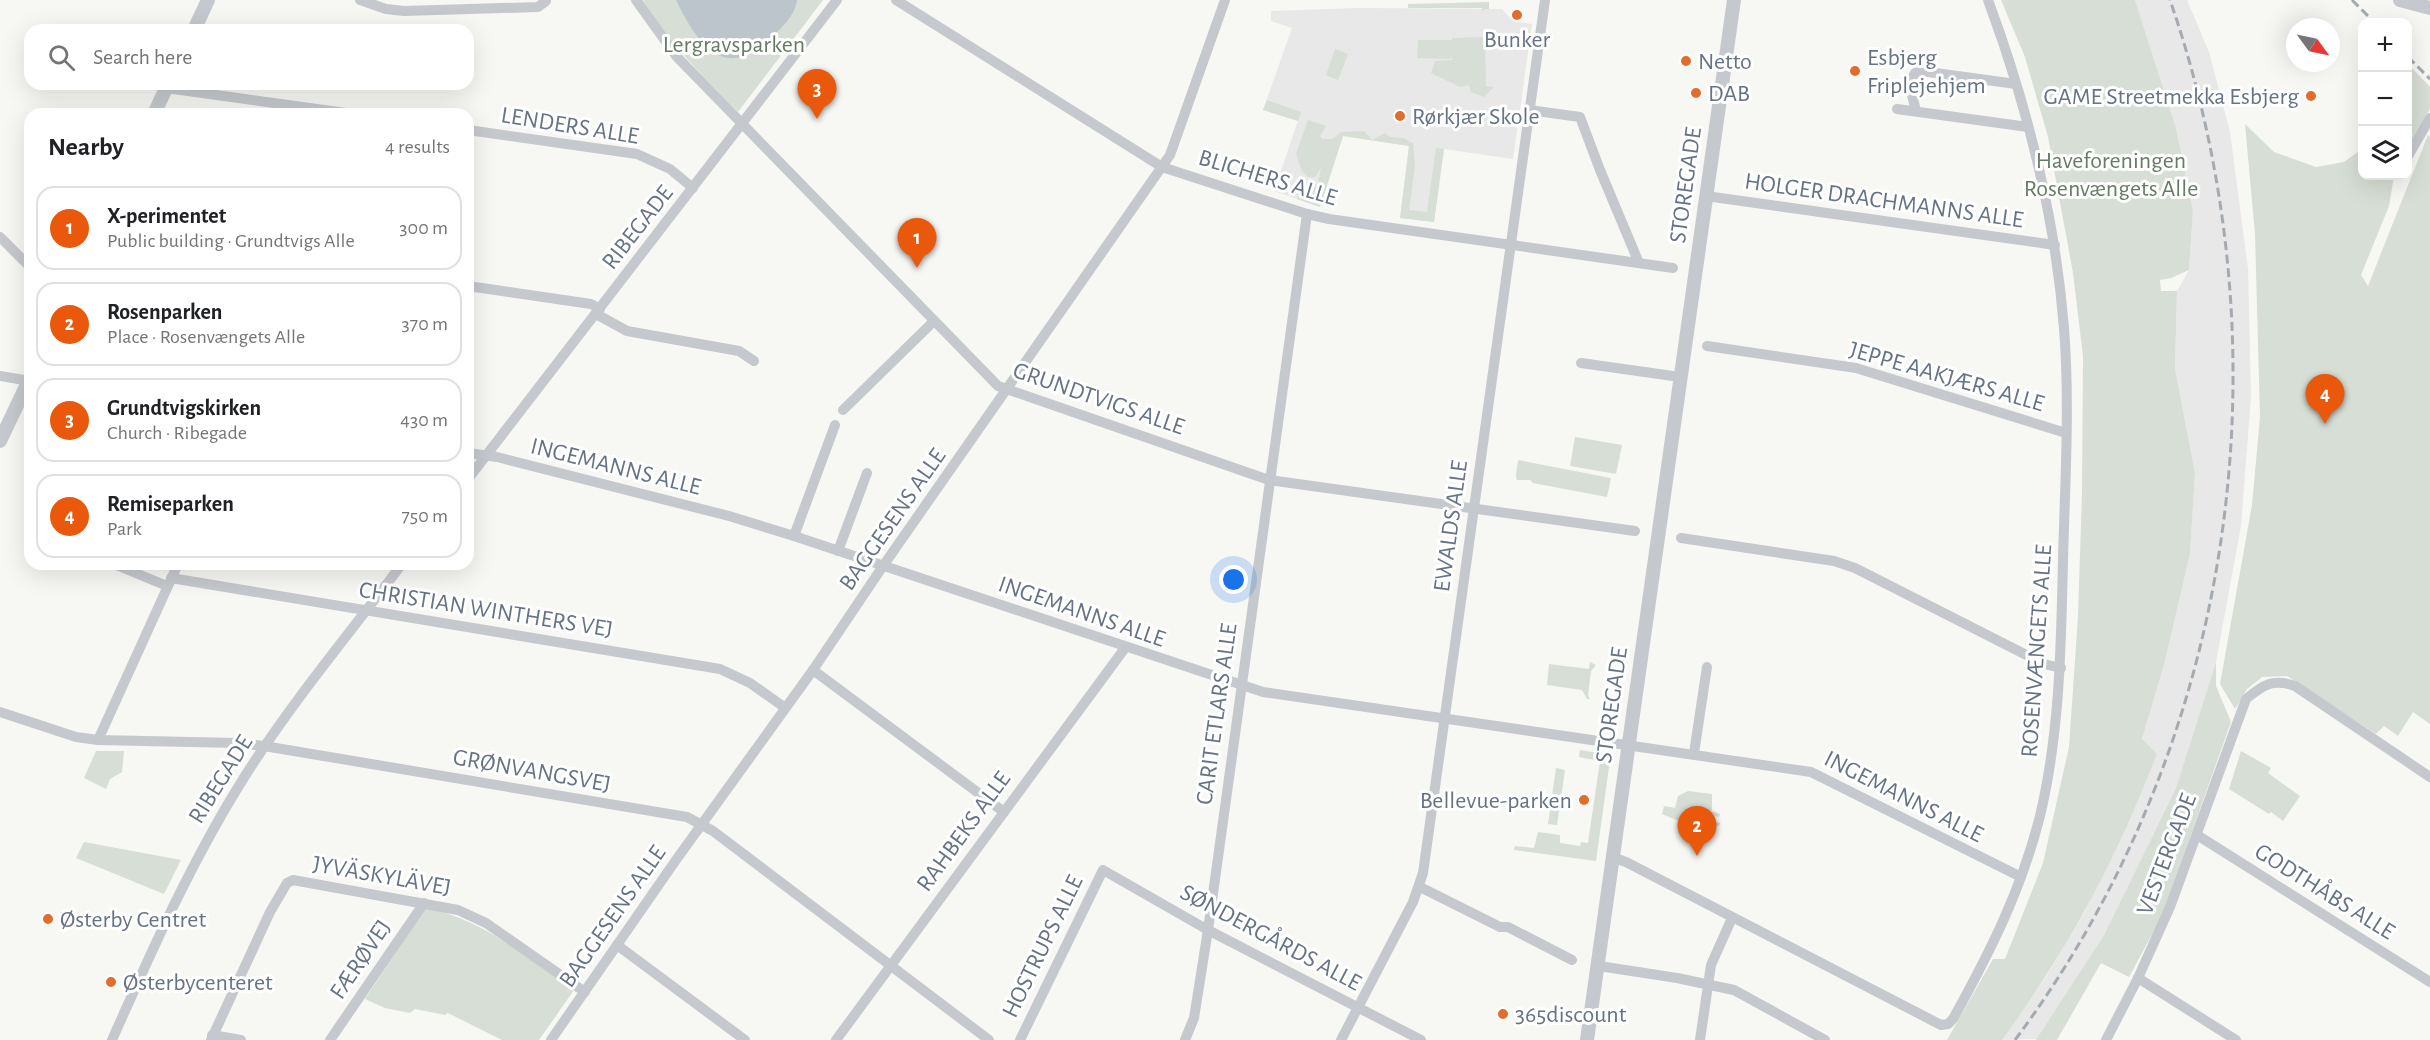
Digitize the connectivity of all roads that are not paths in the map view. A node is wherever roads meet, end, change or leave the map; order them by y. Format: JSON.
{"nodes":[{"id":1,"x":208,"y":0,"type":"edge"},
{"id":2,"x":360,"y":0,"type":"edge"},
{"id":3,"x":636,"y":0,"type":"edge"},
{"id":4,"x":837,"y":0,"type":"edge"},
{"id":5,"x":896,"y":0,"type":"edge"},
{"id":6,"x":1225,"y":0,"type":"edge"},
{"id":7,"x":1545,"y":0,"type":"edge"},
{"id":8,"x":1734,"y":0,"type":"edge"},
{"id":9,"x":1988,"y":0,"type":"edge"},
{"id":10,"x":2400,"y":0,"type":"edge"},
{"id":11,"x":546,"y":2,"type":"dead end"},
{"id":12,"x":2430,"y":8,"type":"edge"},
{"id":13,"x":197,"y":24,"type":"edge"},
{"id":14,"x":2016,"y":84,"type":"junction"},
{"id":15,"x":165,"y":90,"type":"edge"},
{"id":16,"x":194,"y":90,"type":"edge"},
{"id":17,"x":157,"y":108,"type":"edge"},
{"id":18,"x":313,"y":108,"type":"edge"},
{"id":19,"x":1897,"y":109,"type":"dead end"},
{"id":20,"x":1529,"y":110,"type":"junction"},
{"id":21,"x":1916,"y":111,"type":"junction"},
{"id":22,"x":2430,"y":118,"type":"edge"},
{"id":23,"x":741,"y":125,"type":"junction"},
{"id":24,"x":2028,"y":127,"type":"junction"},
{"id":25,"x":474,"y":131,"type":"edge"},
{"id":26,"x":2412,"y":149,"type":"edge"},
{"id":27,"x":1162,"y":166,"type":"junction"},
{"id":28,"x":693,"y":188,"type":"junction"},
{"id":29,"x":1706,"y":196,"type":"junction"},
{"id":30,"x":1307,"y":214,"type":"junction"},
{"id":31,"x":0,"y":237,"type":"edge"},
{"id":32,"x":1511,"y":246,"type":"junction"},
{"id":33,"x":2055,"y":246,"type":"junction"},
{"id":34,"x":24,"y":261,"type":"edge"},
{"id":35,"x":1639,"y":263,"type":"junction"},
{"id":36,"x":1673,"y":268,"type":"dead end"},
{"id":37,"x":474,"y":287,"type":"edge"},
{"id":38,"x":598,"y":312,"type":"junction"},
{"id":39,"x":933,"y":321,"type":"junction"},
{"id":40,"x":1707,"y":346,"type":"dead end"},
{"id":41,"x":754,"y":361,"type":"dead end"},
{"id":42,"x":1581,"y":363,"type":"dead end"},
{"id":43,"x":0,"y":376,"type":"edge"},
{"id":44,"x":1680,"y":377,"type":"junction"},
{"id":45,"x":24,"y":379,"type":"edge"},
{"id":46,"x":1008,"y":389,"type":"junction"},
{"id":47,"x":24,"y":392,"type":"edge"},
{"id":48,"x":843,"y":410,"type":"dead end"},
{"id":49,"x":835,"y":425,"type":"dead end"},
{"id":50,"x":2067,"y":433,"type":"junction"},
{"id":51,"x":0,"y":441,"type":"edge"},
{"id":52,"x":474,"y":454,"type":"edge"},
{"id":53,"x":486,"y":455,"type":"junction"},
{"id":54,"x":474,"y":471,"type":"edge"},
{"id":55,"x":867,"y":473,"type":"dead end"},
{"id":56,"x":1269,"y":480,"type":"junction"},
{"id":57,"x":1474,"y":508,"type":"junction"},
{"id":58,"x":1635,"y":531,"type":"dead end"},
{"id":59,"x":794,"y":536,"type":"junction"},
{"id":60,"x":1681,"y":538,"type":"dead end"},
{"id":61,"x":838,"y":551,"type":"junction"},
{"id":62,"x":883,"y":566,"type":"junction"},
{"id":63,"x":132,"y":570,"type":"edge"},
{"id":64,"x":174,"y":570,"type":"edge"},
{"id":65,"x":397,"y":570,"type":"edge"},
{"id":66,"x":169,"y":582,"type":"junction"},
{"id":67,"x":366,"y":610,"type":"junction"},
{"id":68,"x":1125,"y":648,"type":"junction"},
{"id":69,"x":1707,"y":667,"type":"dead end"},
{"id":70,"x":2061,"y":668,"type":"junction"},
{"id":71,"x":813,"y":670,"type":"junction"},
{"id":72,"x":1240,"y":686,"type":"junction"},
{"id":73,"x":784,"y":707,"type":"junction"},
{"id":74,"x":0,"y":712,"type":"edge"},
{"id":75,"x":1446,"y":717,"type":"junction"},
{"id":76,"x":98,"y":740,"type":"junction"},
{"id":77,"x":1629,"y":744,"type":"junction"},
{"id":78,"x":264,"y":746,"type":"junction"},
{"id":79,"x":1694,"y":753,"type":"junction"},
{"id":80,"x":2430,"y":777,"type":"edge"},
{"id":81,"x":1004,"y":812,"type":"junction"},
{"id":82,"x":703,"y":825,"type":"junction"},
{"id":83,"x":2197,"y":835,"type":"junction"},
{"id":84,"x":1612,"y":857,"type":"junction"},
{"id":85,"x":1102,"y":870,"type":"joint"},
{"id":86,"x":2021,"y":877,"type":"junction"},
{"id":87,"x":1420,"y":887,"type":"junction"},
{"id":88,"x":424,"y":903,"type":"junction"},
{"id":89,"x":1732,"y":918,"type":"junction"},
{"id":90,"x":1208,"y":930,"type":"junction"},
{"id":91,"x":618,"y":945,"type":"junction"},
{"id":92,"x":1572,"y":960,"type":"dead end"},
{"id":93,"x":891,"y":966,"type":"junction"},
{"id":94,"x":1599,"y":966,"type":"junction"},
{"id":95,"x":2138,"y":978,"type":"junction"},
{"id":96,"x":2430,"y":982,"type":"edge"},
{"id":97,"x":1708,"y":984,"type":"junction"},
{"id":98,"x":585,"y":992,"type":"junction"},
{"id":99,"x":1358,"y":1006,"type":"junction"},
{"id":100,"x":212,"y":1038,"type":"edge"},
{"id":101,"x":112,"y":1040,"type":"edge"},
{"id":102,"x":241,"y":1040,"type":"edge"},
{"id":103,"x":330,"y":1040,"type":"edge"},
{"id":104,"x":551,"y":1040,"type":"edge"},
{"id":105,"x":745,"y":1040,"type":"edge"},
{"id":106,"x":836,"y":1040,"type":"edge"},
{"id":107,"x":990,"y":1040,"type":"edge"},
{"id":108,"x":1020,"y":1040,"type":"edge"},
{"id":109,"x":1185,"y":1040,"type":"edge"},
{"id":110,"x":1341,"y":1040,"type":"edge"},
{"id":111,"x":1421,"y":1040,"type":"edge"},
{"id":112,"x":1587,"y":1040,"type":"edge"},
{"id":113,"x":1700,"y":1040,"type":"edge"},
{"id":114,"x":1825,"y":1040,"type":"edge"},
{"id":115,"x":2106,"y":1040,"type":"edge"},
{"id":116,"x":2236,"y":1040,"type":"edge"}],
"edges":[{"from":1,"to":13,"type":"street"},
{"from":2,"to":11,"type":"street"},
{"from":3,"to":23,"type":"street","name":"GRUNDTVIGS ALLE"},
{"from":4,"to":23,"type":"street","name":"RIBEGADE"},
{"from":5,"to":27,"type":"street","name":"BLICHERS ALLE"},
{"from":6,"to":27,"type":"street","name":"BAGGESENS ALLE"},
{"from":7,"to":20,"type":"street","name":"EWALDS ALLE"},
{"from":8,"to":29,"type":"street","name":"STOREGADE"},
{"from":9,"to":14,"type":"street","name":"ROSENVÆNGETS ALLE"},
{"from":10,"to":12,"type":"street"},
{"from":14,"to":21,"type":"street"},
{"from":14,"to":24,"type":"street","name":"ROSENVÆNGETS ALLE"},
{"from":15,"to":17,"type":"street"},
{"from":16,"to":18,"type":"street"},
{"from":19,"to":21,"type":"street"},
{"from":20,"to":32,"type":"street","name":"EWALDS ALLE"},
{"from":20,"to":35,"type":"street"},
{"from":21,"to":24,"type":"street"},
{"from":22,"to":26,"type":"street"},
{"from":23,"to":28,"type":"street","name":"RIBEGADE"},
{"from":23,"to":39,"type":"street","name":"GRUNDTVIGS ALLE"},
{"from":24,"to":33,"type":"street","name":"ROSENVÆNGETS ALLE"},
{"from":25,"to":28,"type":"street","name":"LENDERS ALLE"},
{"from":27,"to":30,"type":"street","name":"BLICHERS ALLE"},
{"from":27,"to":46,"type":"street","name":"BAGGESENS ALLE"},
{"from":28,"to":38,"type":"street","name":"RIBEGADE"},
{"from":29,"to":33,"type":"street","name":"HOLGER DRACHMANNS ALLE"},
{"from":29,"to":44,"type":"street","name":"STOREGADE"},
{"from":30,"to":32,"type":"street","name":"BLICHERS ALLE"},
{"from":30,"to":56,"type":"street","name":"CARIT ETLARS ALLE"},
{"from":31,"to":34,"type":"street"},
{"from":32,"to":35,"type":"street","name":"BLICHERS ALLE"},
{"from":32,"to":57,"type":"street","name":"EWALDS ALLE"},
{"from":33,"to":50,"type":"street","name":"ROSENVÆNGETS ALLE"},
{"from":35,"to":36,"type":"street","name":"BLICHERS ALLE"},
{"from":37,"to":38,"type":"street"},
{"from":38,"to":41,"type":"street"},
{"from":38,"to":53,"type":"street","name":"RIBEGADE"},
{"from":39,"to":46,"type":"street","name":"GRUNDTVIGS ALLE"},
{"from":39,"to":48,"type":"street"},
{"from":40,"to":50,"type":"street","name":"JEPPE AAKJÆRS ALLE"},
{"from":42,"to":44,"type":"street"},
{"from":43,"to":45,"type":"street"},
{"from":44,"to":77,"type":"street","name":"STOREGADE"},
{"from":46,"to":56,"type":"street","name":"GRUNDTVIGS ALLE"},
{"from":46,"to":62,"type":"street","name":"BAGGESENS ALLE"},
{"from":47,"to":51,"type":"street"},
{"from":49,"to":59,"type":"street"},
{"from":50,"to":70,"type":"street","name":"ROSENVÆNGETS ALLE"},
{"from":52,"to":53,"type":"street","name":"INGEMANNS ALLE"},
{"from":53,"to":54,"type":"street","name":"RIBEGADE"},
{"from":53,"to":59,"type":"street","name":"INGEMANNS ALLE"},
{"from":55,"to":61,"type":"street"},
{"from":56,"to":57,"type":"street","name":"GRUNDTVIGS ALLE"},
{"from":56,"to":72,"type":"street","name":"CARIT ETLARS ALLE"},
{"from":57,"to":58,"type":"street","name":"GRUNDTVIGS ALLE"},
{"from":57,"to":75,"type":"street","name":"EWALDS ALLE"},
{"from":59,"to":61,"type":"street","name":"INGEMANNS ALLE"},
{"from":60,"to":70,"type":"street"},
{"from":61,"to":62,"type":"street","name":"INGEMANNS ALLE"},
{"from":62,"to":68,"type":"street","name":"INGEMANNS ALLE"},
{"from":62,"to":71,"type":"street","name":"BAGGESENS ALLE"},
{"from":63,"to":66,"type":"street","name":"CHRISTIAN WINTHERS VEJ"},
{"from":64,"to":66,"type":"street"},
{"from":65,"to":67,"type":"street","name":"RIBEGADE"},
{"from":66,"to":67,"type":"street","name":"CHRISTIAN WINTHERS VEJ"},
{"from":66,"to":76,"type":"street"},
{"from":67,"to":73,"type":"street","name":"CHRISTIAN WINTHERS VEJ"},
{"from":67,"to":78,"type":"street","name":"RIBEGADE"},
{"from":68,"to":72,"type":"street","name":"INGEMANNS ALLE"},
{"from":68,"to":81,"type":"street","name":"RAHBEKS ALLE"},
{"from":69,"to":79,"type":"street"},
{"from":70,"to":86,"type":"street","name":"ROSENVÆNGETS ALLE"},
{"from":71,"to":73,"type":"street","name":"BAGGESENS ALLE"},
{"from":71,"to":81,"type":"street"},
{"from":72,"to":75,"type":"street","name":"INGEMANNS ALLE"},
{"from":72,"to":90,"type":"street","name":"CARIT ETLARS ALLE"},
{"from":73,"to":82,"type":"street","name":"BAGGESENS ALLE"},
{"from":74,"to":76,"type":"street","name":"GRØNVANGSVEJ"},
{"from":75,"to":77,"type":"street","name":"INGEMANNS ALLE"},
{"from":75,"to":87,"type":"street","name":"EWALDS ALLE"},
{"from":76,"to":78,"type":"street","name":"GRØNVANGSVEJ"},
{"from":77,"to":79,"type":"street","name":"INGEMANNS ALLE"},
{"from":77,"to":84,"type":"street","name":"STOREGADE"},
{"from":78,"to":82,"type":"street","name":"GRØNVANGSVEJ"},
{"from":78,"to":101,"type":"street","name":"RIBEGADE"},
{"from":79,"to":86,"type":"street","name":"INGEMANNS ALLE"},
{"from":80,"to":83,"type":"street","name":"VESTERGADE"},
{"from":81,"to":93,"type":"street","name":"RAHBEKS ALLE"},
{"from":82,"to":91,"type":"street","name":"BAGGESENS ALLE"},
{"from":82,"to":93,"type":"street","name":"GRØNVANGSVEJ"},
{"from":83,"to":95,"type":"street","name":"VESTERGADE"},
{"from":83,"to":96,"type":"street","name":"GODTHÅBS ALLE"},
{"from":84,"to":89,"type":"street","name":"ROSENVÆNGETS ALLE"},
{"from":84,"to":94,"type":"street","name":"STOREGADE"},
{"from":85,"to":90,"type":"street","name":"SØNDERGÅRDS ALLE"},
{"from":85,"to":108,"type":"street","name":"HOSTRUPS ALLE"},
{"from":86,"to":89,"type":"street","name":"ROSENVÆNGETS ALLE"},
{"from":87,"to":92,"type":"street"},
{"from":87,"to":99,"type":"street","name":"EWALDS ALLE"},
{"from":88,"to":98,"type":"street","name":"JYVÄSKYLÄVEJ"},
{"from":88,"to":100,"type":"street","name":"JYVÄSKYLÄVEJ"},
{"from":88,"to":103,"type":"street","name":"FÆRØVEJ"},
{"from":89,"to":97,"type":"street"},
{"from":90,"to":99,"type":"street","name":"SØNDERGÅRDS ALLE"},
{"from":90,"to":109,"type":"street","name":"CARIT ETLARS ALLE"},
{"from":91,"to":98,"type":"street","name":"BAGGESENS ALLE"},
{"from":91,"to":105,"type":"street"},
{"from":93,"to":106,"type":"street","name":"RAHBEKS ALLE"},
{"from":93,"to":107,"type":"street","name":"GRØNVANGSVEJ"},
{"from":94,"to":97,"type":"street"},
{"from":94,"to":112,"type":"street","name":"STOREGADE"},
{"from":95,"to":115,"type":"street","name":"VESTERGADE"},
{"from":95,"to":116,"type":"street"},
{"from":97,"to":113,"type":"street"},
{"from":97,"to":114,"type":"street"},
{"from":98,"to":104,"type":"street","name":"BAGGESENS ALLE"},
{"from":99,"to":110,"type":"street","name":"EWALDS ALLE"},
{"from":99,"to":111,"type":"street","name":"SØNDERGÅRDS ALLE"},
{"from":100,"to":102,"type":"street"}]}
